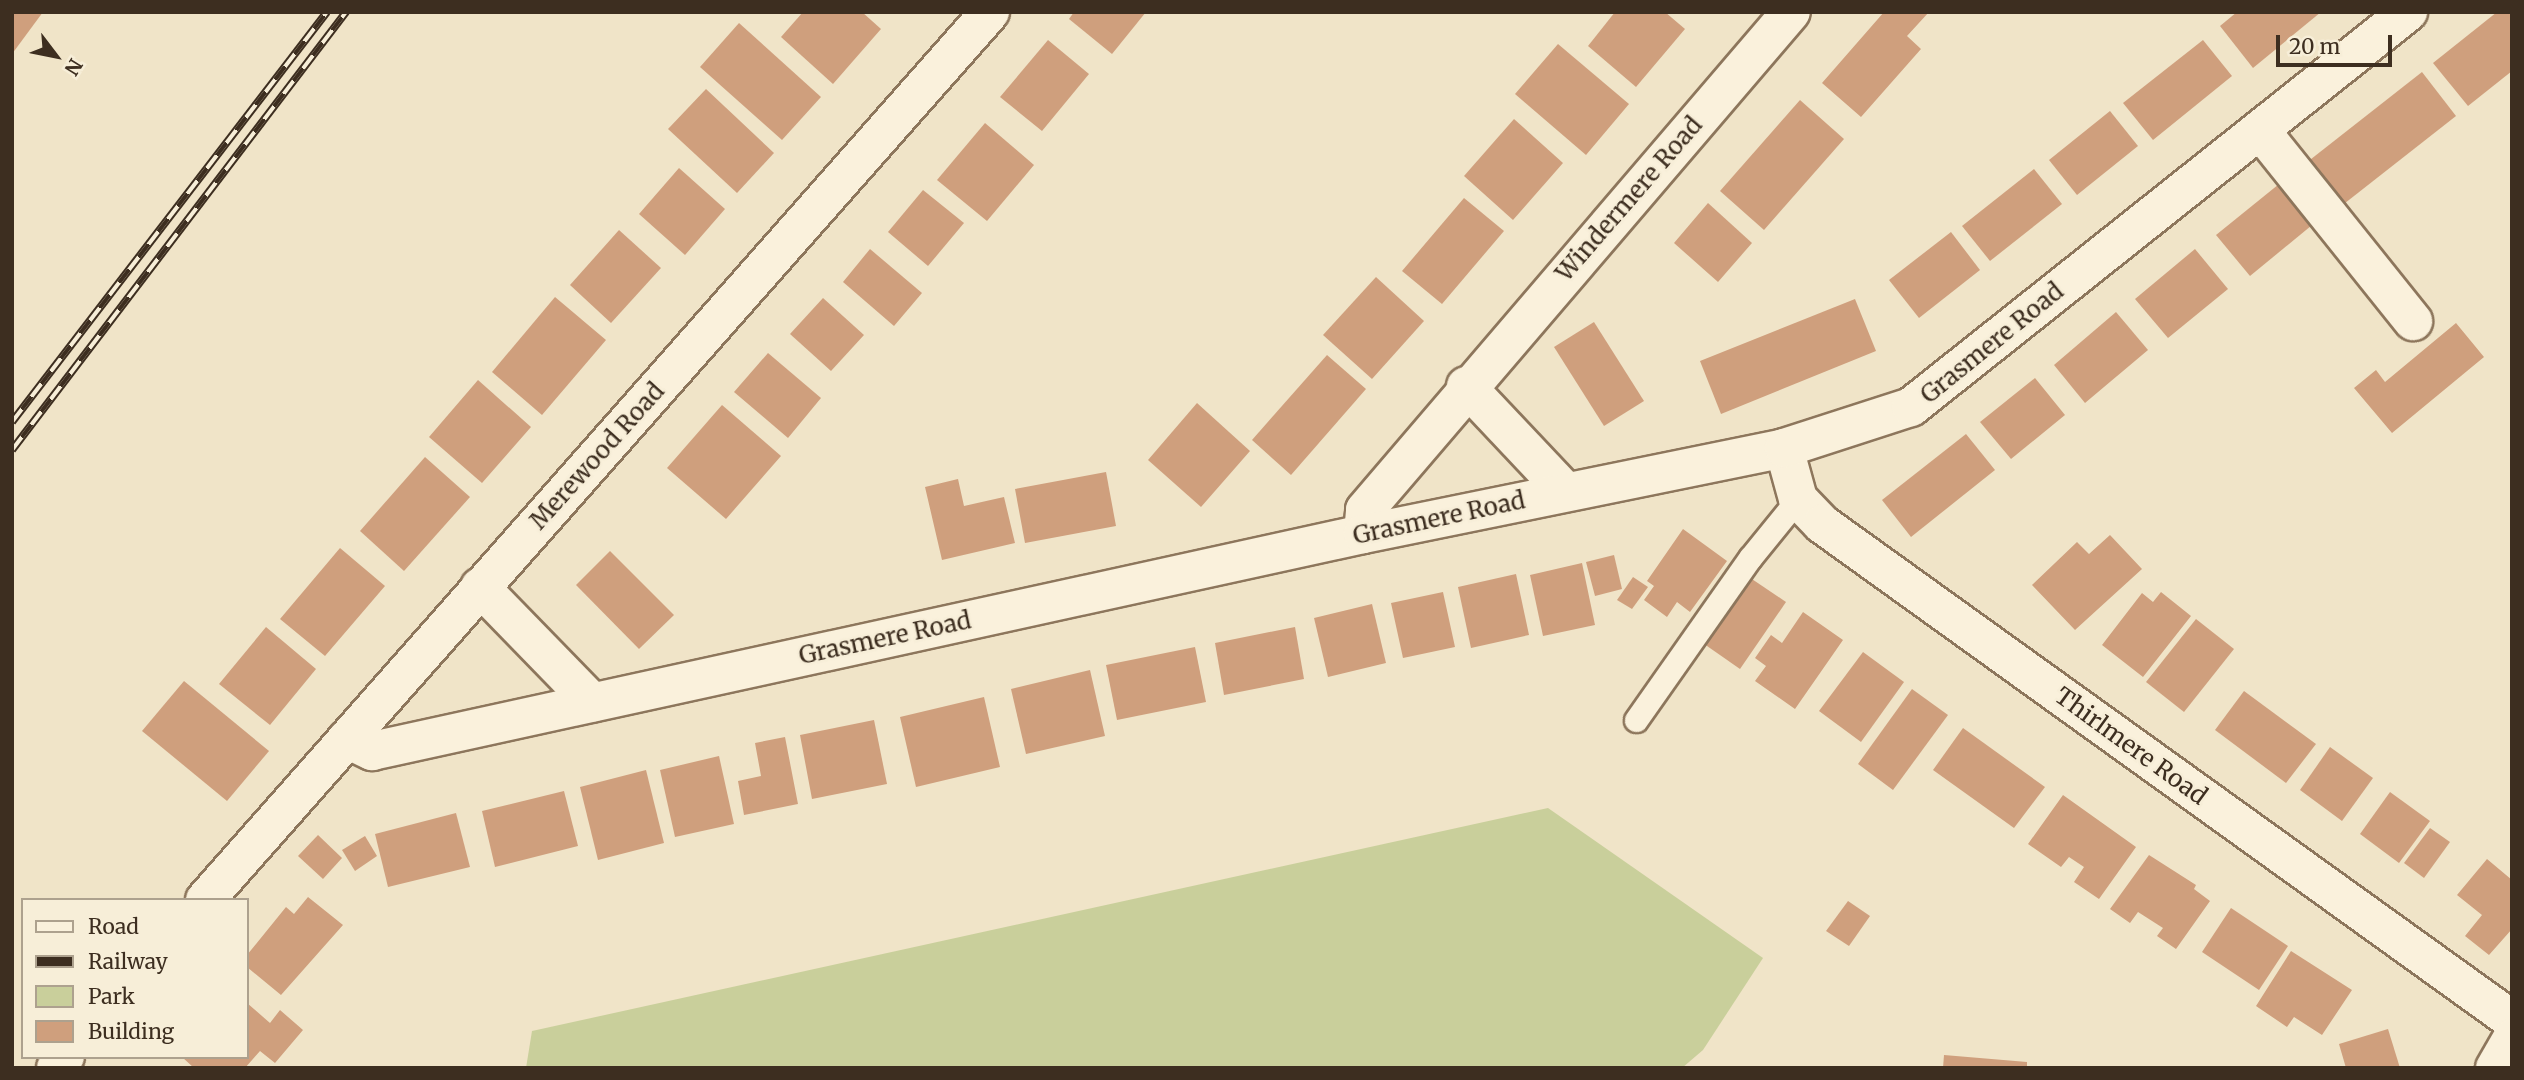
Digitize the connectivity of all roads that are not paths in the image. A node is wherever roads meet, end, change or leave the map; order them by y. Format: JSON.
{"nodes":[{"id":1,"x":990,"y":12,"type":"edge"},
{"id":2,"x":1791,"y":12,"type":"edge"},
{"id":3,"x":2408,"y":12,"type":"edge"},
{"id":4,"x":2260,"y":130,"type":"junction"},
{"id":5,"x":2413,"y":321,"type":"dead end"},
{"id":6,"x":1466,"y":386,"type":"junction"},
{"id":7,"x":1784,"y":448,"type":"junction"},
{"id":8,"x":1565,"y":491,"type":"junction"},
{"id":9,"x":1798,"y":499,"type":"junction"},
{"id":10,"x":1363,"y":534,"type":"junction"},
{"id":11,"x":480,"y":587,"type":"junction"},
{"id":12,"x":592,"y":702,"type":"junction"},
{"id":13,"x":1636,"y":720,"type":"dead end"},
{"id":14,"x":347,"y":739,"type":"junction"},
{"id":15,"x":207,"y":898,"type":"edge"},
{"id":16,"x":2512,"y":1020,"type":"edge"},
{"id":17,"x":2512,"y":1038,"type":"edge"},
{"id":18,"x":2495,"y":1068,"type":"edge"}],
"edges":[{"from":1,"to":11,"type":"street","name":"Merewood Road"},
{"from":2,"to":6,"type":"street","name":"Windermere Road"},
{"from":3,"to":4,"type":"street","name":"Grasmere Road"},
{"from":4,"to":5,"type":"street"},
{"from":4,"to":7,"type":"street","name":"Grasmere Road"},
{"from":6,"to":8,"type":"street"},
{"from":6,"to":10,"type":"street","name":"Windermere Road"},
{"from":7,"to":8,"type":"street","name":"Grasmere Road"},
{"from":7,"to":9,"type":"street"},
{"from":8,"to":10,"type":"street","name":"Grasmere Road"},
{"from":9,"to":13,"type":"lane"},
{"from":9,"to":16,"type":"street","name":"Thirlmere Road"},
{"from":10,"to":12,"type":"street","name":"Grasmere Road"},
{"from":11,"to":12,"type":"street"},
{"from":11,"to":14,"type":"street","name":"Merewood Road"},
{"from":12,"to":14,"type":"street","name":"Grasmere Road"},
{"from":14,"to":15,"type":"street","name":"Merewood Road"},
{"from":17,"to":18,"type":"street"}]}
